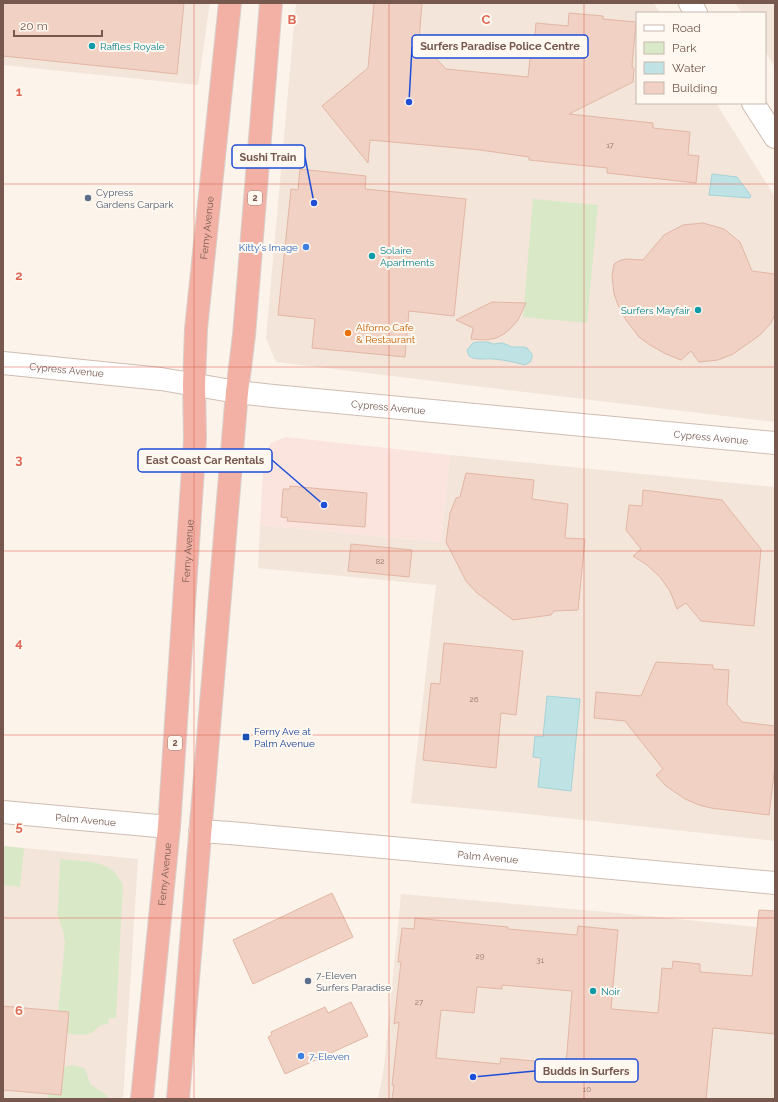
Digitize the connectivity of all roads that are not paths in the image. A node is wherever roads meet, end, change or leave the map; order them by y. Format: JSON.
{"nodes":[{"id":1,"x":230,"y":3,"type":"edge"},
{"id":2,"x":271,"y":3,"type":"edge"},
{"id":3,"x":690,"y":3,"type":"edge"},
{"id":4,"x":695,"y":12,"type":"edge"},
{"id":5,"x":754,"y":104,"type":"edge"},
{"id":6,"x":775,"y":137,"type":"edge"},
{"id":7,"x":3,"y":363,"type":"edge"},
{"id":8,"x":194,"y":385,"type":"junction"},
{"id":9,"x":237,"y":392,"type":"junction"},
{"id":10,"x":775,"y":443,"type":"edge"},
{"id":11,"x":3,"y":812,"type":"edge"},
{"id":12,"x":169,"y":827,"type":"junction"},
{"id":13,"x":200,"y":831,"type":"junction"},
{"id":14,"x":775,"y":883,"type":"edge"},
{"id":15,"x":142,"y":1099,"type":"edge"},
{"id":16,"x":178,"y":1099,"type":"edge"}],
"edges":[{"from":1,"to":8,"type":"highway","name":"Ferny Avenue","number":"2"},
{"from":2,"to":9,"type":"highway","number":"2"},
{"from":3,"to":4,"type":"street"},
{"from":5,"to":6,"type":"street"},
{"from":7,"to":8,"type":"street","name":"Cypress Avenue"},
{"from":8,"to":9,"type":"street","name":"Cypress Avenue"},
{"from":8,"to":12,"type":"highway","name":"Ferny Avenue","number":"2"},
{"from":9,"to":10,"type":"street","name":"Cypress Avenue"},
{"from":9,"to":13,"type":"highway","number":"2"},
{"from":11,"to":12,"type":"street","name":"Palm Avenue"},
{"from":12,"to":15,"type":"highway","name":"Ferny Avenue","number":"2"},
{"from":13,"to":14,"type":"street","name":"Palm Avenue"},
{"from":13,"to":16,"type":"highway","number":"2"}]}
